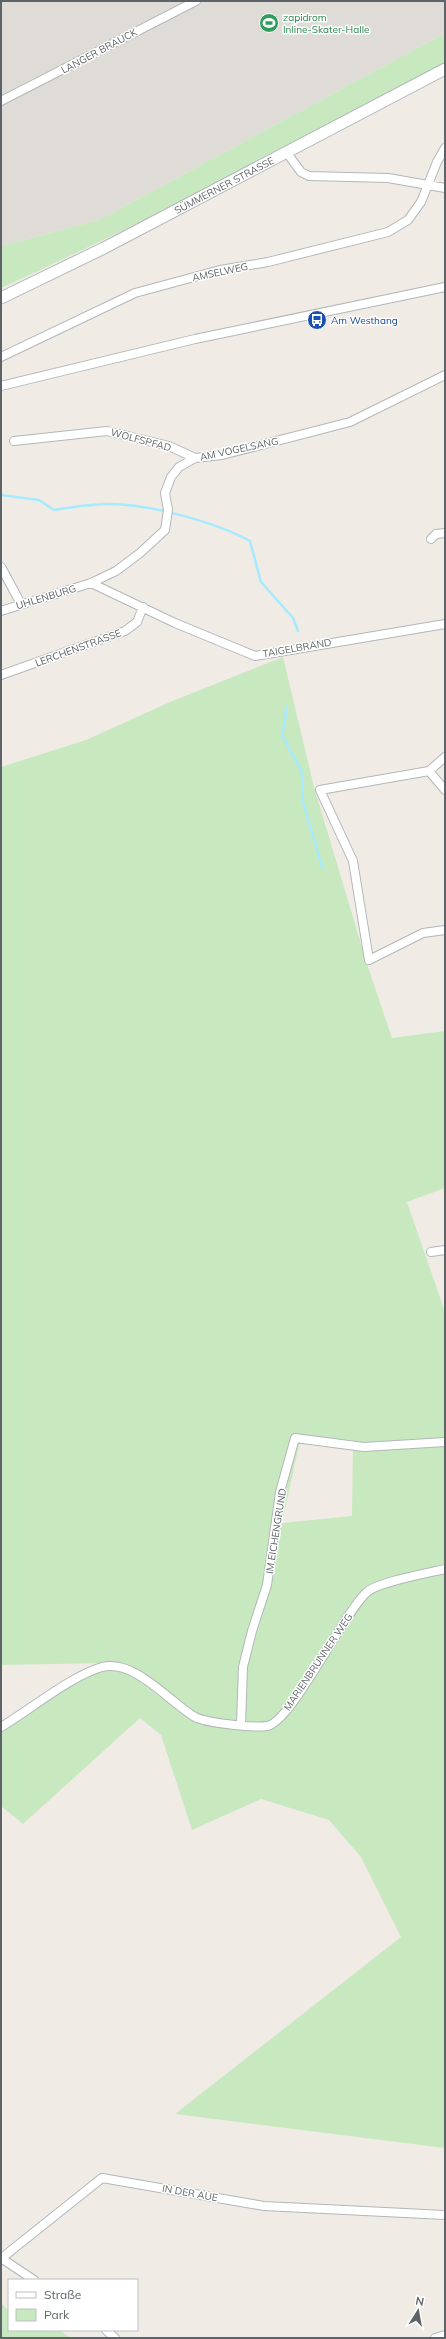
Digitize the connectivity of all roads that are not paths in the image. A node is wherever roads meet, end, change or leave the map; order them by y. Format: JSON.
{"nodes":[{"id":1,"x":196,"y":1,"type":"edge"},
{"id":2,"x":445,"y":69,"type":"edge"},
{"id":3,"x":1,"y":101,"type":"edge"},
{"id":4,"x":445,"y":148,"type":"edge"},
{"id":5,"x":287,"y":152,"type":"junction"},
{"id":6,"x":428,"y":186,"type":"junction"},
{"id":7,"x":445,"y":188,"type":"edge"},
{"id":8,"x":445,"y":287,"type":"edge"},
{"id":9,"x":1,"y":298,"type":"edge"},
{"id":10,"x":1,"y":357,"type":"edge"},
{"id":11,"x":445,"y":375,"type":"edge"},
{"id":12,"x":1,"y":386,"type":"edge"},
{"id":13,"x":14,"y":441,"type":"dead end"},
{"id":14,"x":196,"y":458,"type":"junction"},
{"id":15,"x":445,"y":533,"type":"edge"},
{"id":16,"x":431,"y":539,"type":"dead end"},
{"id":17,"x":1,"y":568,"type":"edge"},
{"id":18,"x":91,"y":583,"type":"junction"},
{"id":19,"x":21,"y":604,"type":"junction"},
{"id":20,"x":142,"y":607,"type":"junction"},
{"id":21,"x":1,"y":611,"type":"edge"},
{"id":22,"x":445,"y":624,"type":"edge"},
{"id":23,"x":1,"y":675,"type":"edge"},
{"id":24,"x":445,"y":757,"type":"edge"},
{"id":25,"x":429,"y":772,"type":"junction"},
{"id":26,"x":445,"y":790,"type":"edge"},
{"id":27,"x":445,"y":930,"type":"edge"},
{"id":28,"x":445,"y":1250,"type":"edge"},
{"id":29,"x":431,"y":1252,"type":"dead end"},
{"id":30,"x":445,"y":1442,"type":"edge"},
{"id":31,"x":445,"y":1569,"type":"edge"},
{"id":32,"x":241,"y":1724,"type":"junction"},
{"id":33,"x":1,"y":1727,"type":"edge"},
{"id":34,"x":445,"y":2215,"type":"edge"},
{"id":35,"x":32,"y":2279,"type":"edge"},
{"id":36,"x":107,"y":2331,"type":"edge"},
{"id":37,"x":445,"y":2335,"type":"edge"},
{"id":38,"x":115,"y":2338,"type":"edge"},
{"id":39,"x":435,"y":2338,"type":"edge"}],
"edges":[{"from":1,"to":3,"type":"street","name":"LANGER BRAUCK"},
{"from":2,"to":5,"type":"main road","name":"SÜMMERNER STRASSE"},
{"from":4,"to":6,"type":"street","name":"AMSELWEG"},
{"from":5,"to":6,"type":"street"},
{"from":5,"to":9,"type":"main road","name":"SÜMMERNER STRASSE"},
{"from":6,"to":7,"type":"street"},
{"from":6,"to":10,"type":"street","name":"AMSELWEG"},
{"from":8,"to":12,"type":"street"},
{"from":11,"to":14,"type":"street","name":"AM VOGELSANG"},
{"from":13,"to":14,"type":"street","name":"WOLFSPFAD"},
{"from":14,"to":18,"type":"street","name":"AM VOGELSANG"},
{"from":15,"to":16,"type":"street"},
{"from":17,"to":19,"type":"street"},
{"from":18,"to":19,"type":"street","name":"UHLENBURG"},
{"from":18,"to":20,"type":"street","name":"TAIGELBRAND"},
{"from":19,"to":21,"type":"street","name":"UHLENBURG"},
{"from":20,"to":22,"type":"street","name":"TAIGELBRAND"},
{"from":20,"to":23,"type":"street","name":"LERCHENSTRASSE"},
{"from":24,"to":25,"type":"street"},
{"from":25,"to":26,"type":"street"},
{"from":25,"to":27,"type":"street"},
{"from":28,"to":29,"type":"street"},
{"from":30,"to":32,"type":"street","name":"IM EICHENGRUND"},
{"from":31,"to":32,"type":"street","name":"MARIENBRUNNER WEG"},
{"from":32,"to":33,"type":"street","name":"MARIENBRUNNER WEG"},
{"from":34,"to":35,"type":"street","name":"IN DER AUE"},
{"from":36,"to":38,"type":"street"},
{"from":37,"to":39,"type":"street"}]}
